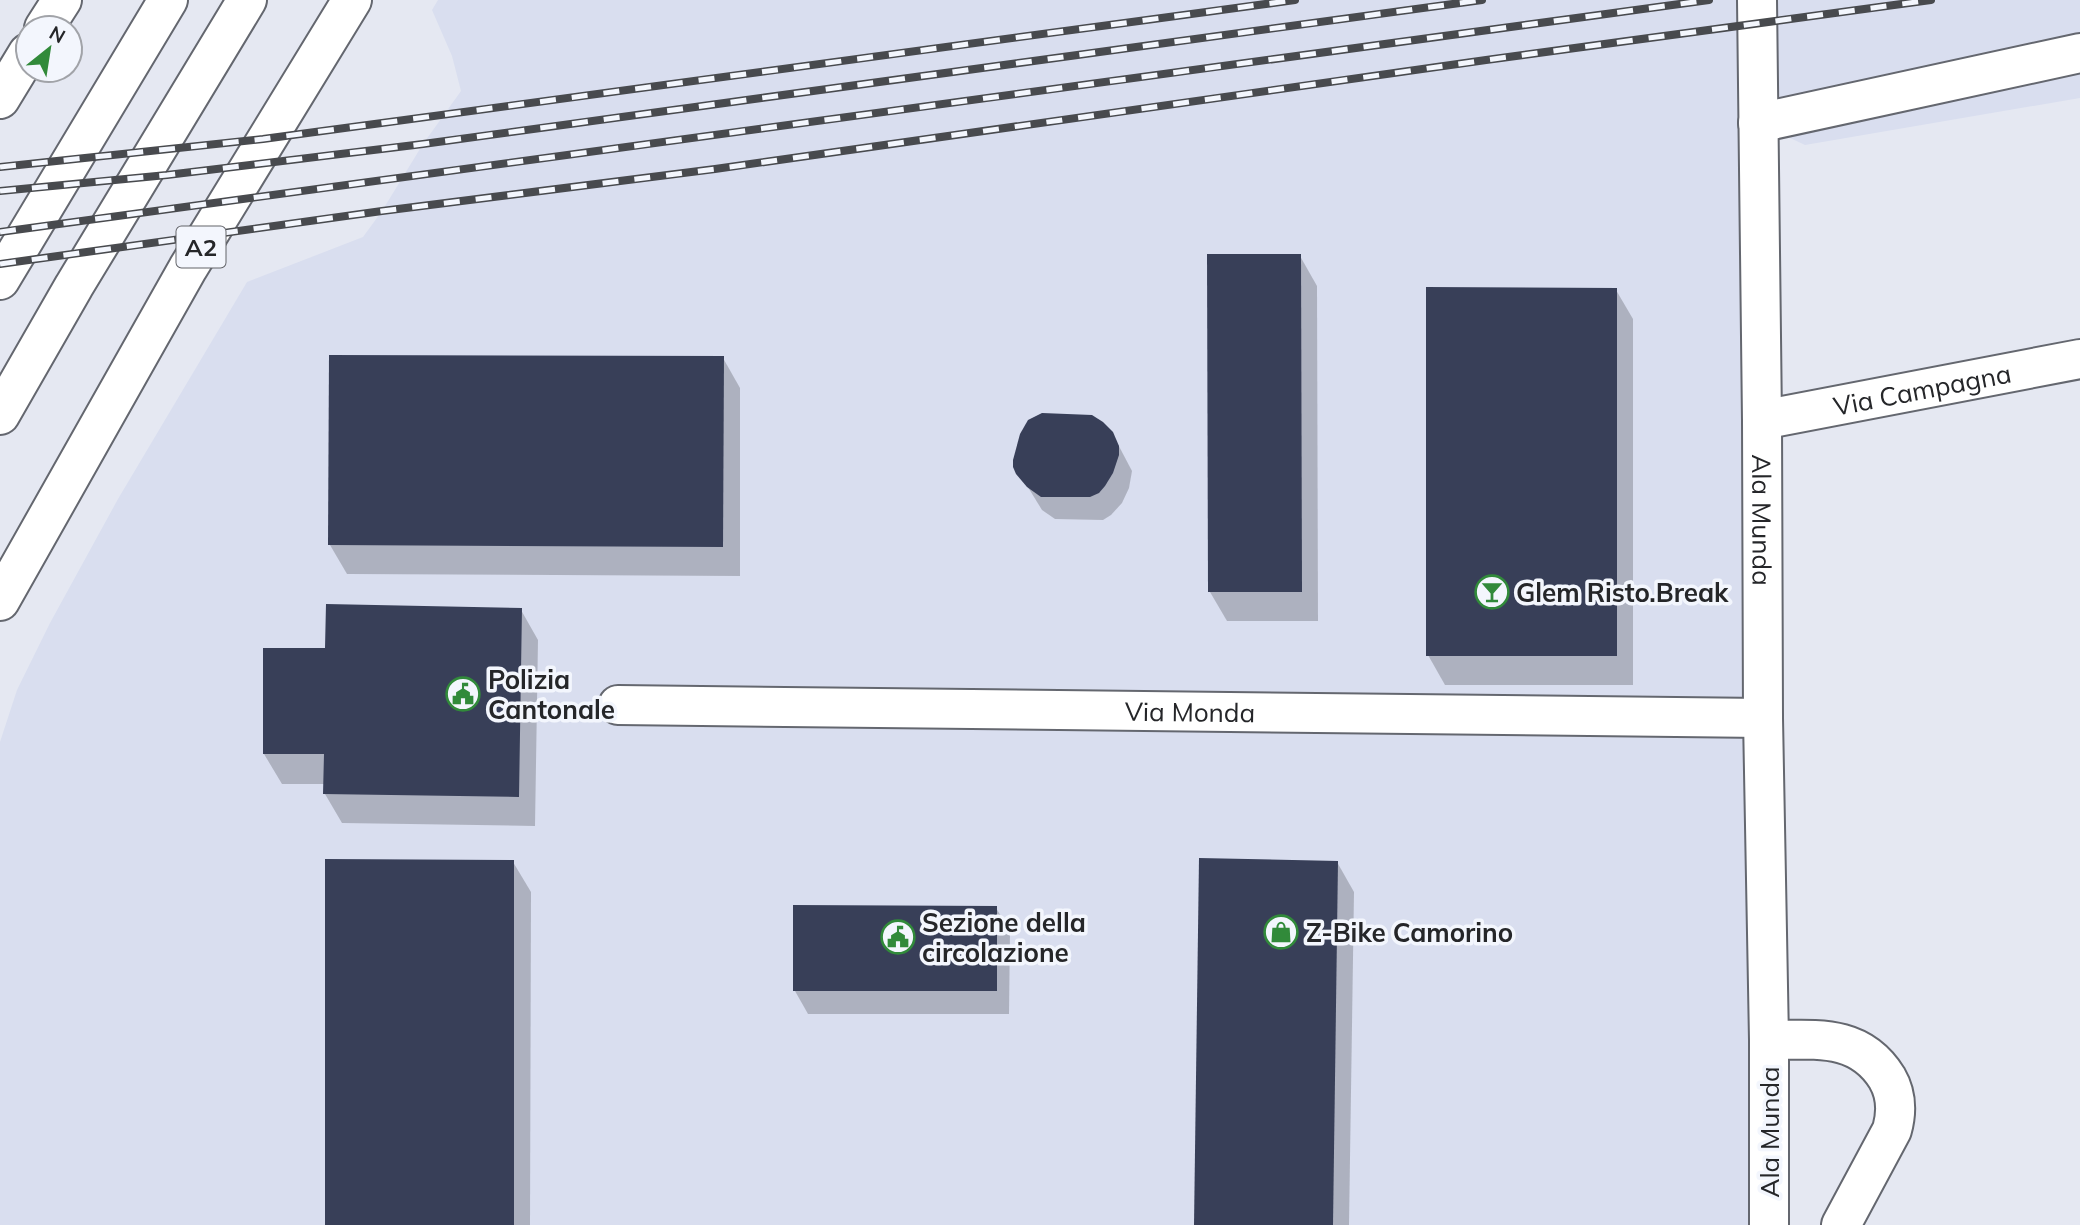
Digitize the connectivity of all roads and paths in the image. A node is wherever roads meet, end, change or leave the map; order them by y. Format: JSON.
{"nodes":[{"id":1,"x":168,"y":0,"type":"edge"},
{"id":2,"x":247,"y":0,"type":"edge"},
{"id":3,"x":352,"y":0,"type":"edge"},
{"id":4,"x":1757,"y":0,"type":"edge"},
{"id":5,"x":2080,"y":53,"type":"edge"},
{"id":6,"x":14,"y":76,"type":"edge"},
{"id":7,"x":0,"y":99,"type":"edge"},
{"id":8,"x":1758,"y":123,"type":"junction"},
{"id":9,"x":0,"y":280,"type":"edge"},
{"id":10,"x":2080,"y":359,"type":"edge"},
{"id":11,"x":0,"y":415,"type":"edge"},
{"id":12,"x":1762,"y":420,"type":"junction"},
{"id":13,"x":56,"y":499,"type":"junction"},
{"id":14,"x":0,"y":601,"type":"edge"},
{"id":15,"x":0,"y":627,"type":"edge"},
{"id":16,"x":618,"y":705,"type":"dead end"},
{"id":17,"x":1763,"y":718,"type":"junction"},
{"id":18,"x":1769,"y":1040,"type":"junction"},
{"id":19,"x":1769,"y":1225,"type":"edge"},
{"id":20,"x":1841,"y":1225,"type":"edge"}],
"edges":[{"from":1,"to":9,"type":"main road"},
{"from":2,"to":11,"type":"main road"},
{"from":3,"to":13,"type":"main road","number":"A2"},
{"from":4,"to":8,"type":"main road","name":"Ala Munda"},
{"from":5,"to":8,"type":"main road"},
{"from":6,"to":7,"type":"main road"},
{"from":8,"to":12,"type":"main road","name":"Ala Munda"},
{"from":10,"to":12,"type":"main road","name":"Via Campagna"},
{"from":12,"to":17,"type":"main road","name":"Ala Munda"},
{"from":13,"to":14,"type":"main road","number":"A2"},
{"from":13,"to":15,"type":"main road","number":"A2"},
{"from":16,"to":17,"type":"main road","name":"Via Monda"},
{"from":17,"to":18,"type":"main road","name":"Ala Munda"},
{"from":18,"to":19,"type":"main road","name":"Ala Munda"},
{"from":18,"to":20,"type":"main road","name":"Ala Munda"}]}
